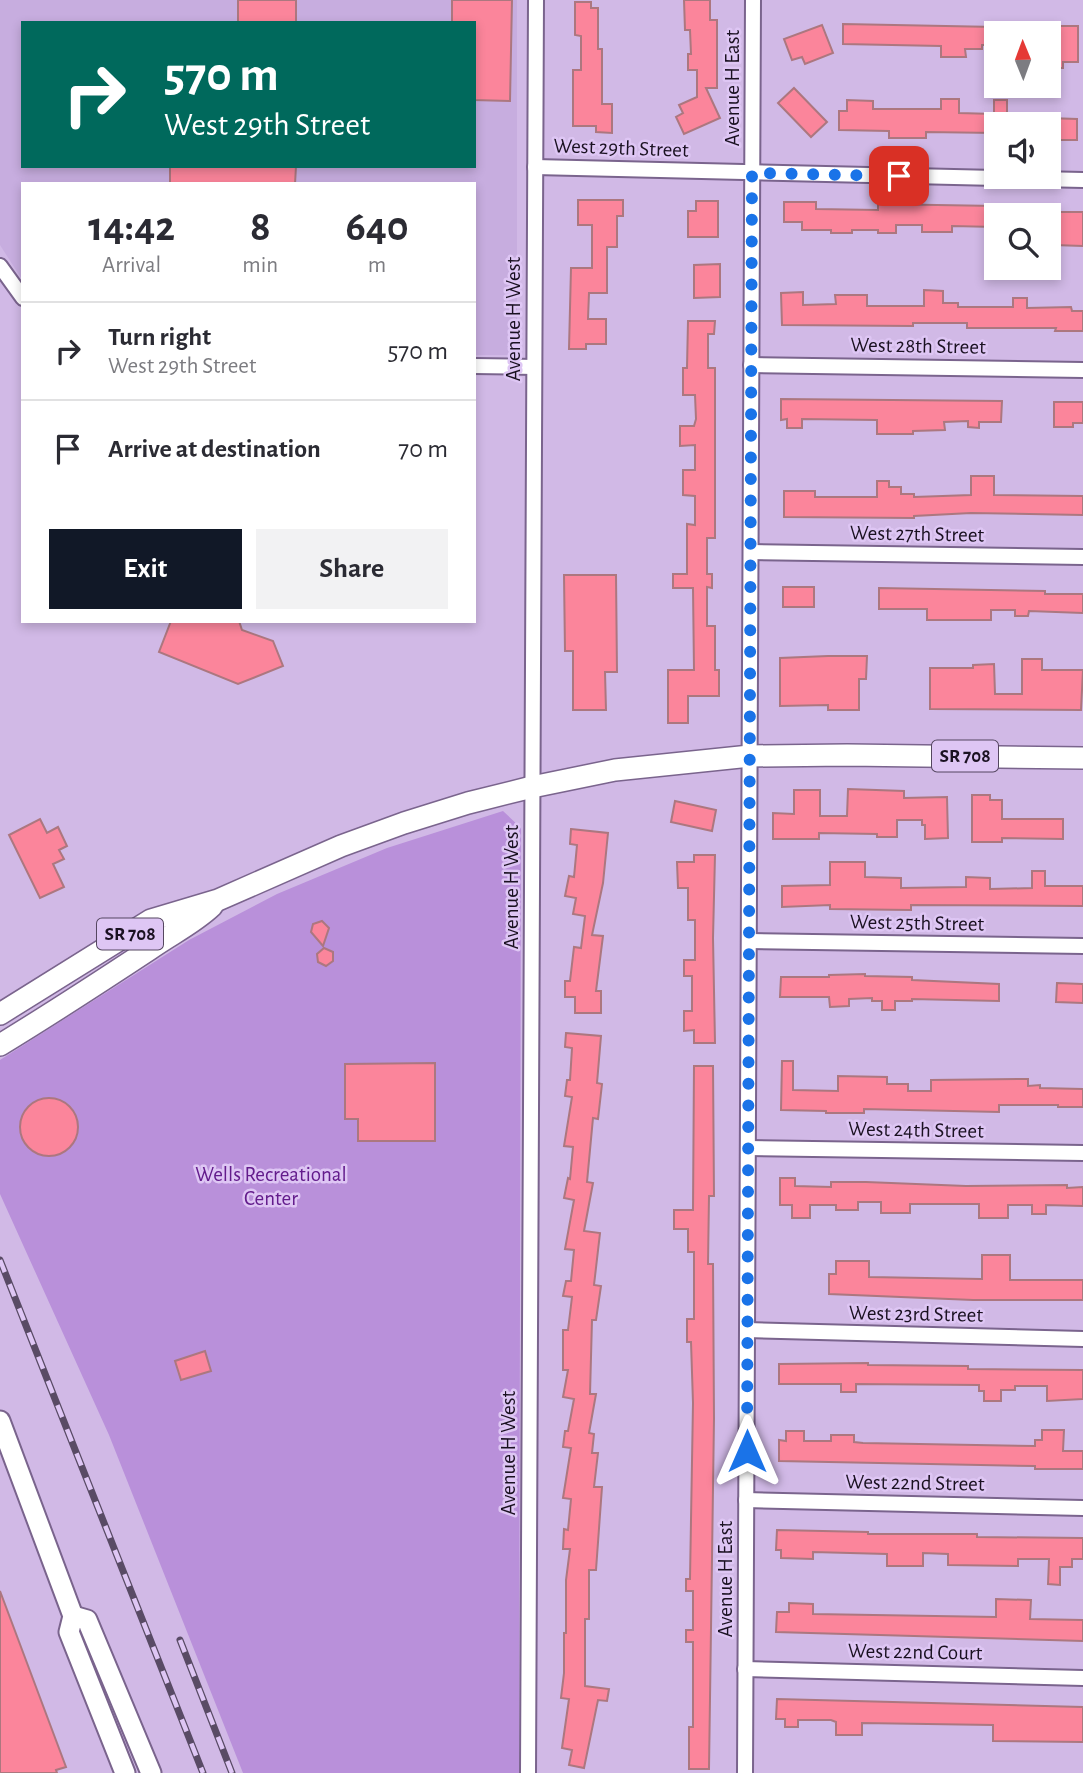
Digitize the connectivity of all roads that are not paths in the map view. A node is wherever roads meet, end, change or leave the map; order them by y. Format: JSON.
{"nodes":[{"id":1,"x":536,"y":0,"type":"edge"},
{"id":2,"x":753,"y":0,"type":"edge"},
{"id":3,"x":535,"y":167,"type":"junction"},
{"id":4,"x":752,"y":173,"type":"junction"},
{"id":5,"x":1083,"y":180,"type":"edge"},
{"id":6,"x":0,"y":266,"type":"edge"},
{"id":7,"x":21,"y":295,"type":"edge"},
{"id":8,"x":751,"y":365,"type":"junction"},
{"id":9,"x":476,"y":366,"type":"edge"},
{"id":10,"x":534,"y":367,"type":"junction"},
{"id":11,"x":1083,"y":370,"type":"edge"},
{"id":12,"x":751,"y":552,"type":"junction"},
{"id":13,"x":1083,"y":557,"type":"edge"},
{"id":14,"x":750,"y":756,"type":"junction"},
{"id":15,"x":1083,"y":758,"type":"edge"},
{"id":16,"x":532,"y":787,"type":"junction"},
{"id":17,"x":218,"y":900,"type":"junction"},
{"id":18,"x":750,"y":941,"type":"junction"},
{"id":19,"x":1083,"y":946,"type":"edge"},
{"id":20,"x":0,"y":1014,"type":"edge"},
{"id":21,"x":0,"y":1045,"type":"edge"},
{"id":22,"x":748,"y":1148,"type":"junction"},
{"id":23,"x":1083,"y":1153,"type":"edge"},
{"id":24,"x":747,"y":1330,"type":"junction"},
{"id":25,"x":1083,"y":1339,"type":"edge"},
{"id":26,"x":0,"y":1421,"type":"edge"},
{"id":27,"x":746,"y":1500,"type":"junction"},
{"id":28,"x":1083,"y":1508,"type":"edge"},
{"id":29,"x":73,"y":1616,"type":"junction"},
{"id":30,"x":746,"y":1669,"type":"junction"},
{"id":31,"x":1083,"y":1678,"type":"edge"},
{"id":32,"x":124,"y":1773,"type":"edge"},
{"id":33,"x":150,"y":1773,"type":"edge"},
{"id":34,"x":528,"y":1773,"type":"edge"},
{"id":35,"x":745,"y":1773,"type":"edge"}],
"edges":[{"from":1,"to":3,"type":"street","name":"Avenue H West"},
{"from":2,"to":4,"type":"street","name":"Avenue H East"},
{"from":3,"to":4,"type":"street","name":"West 29th Street"},
{"from":3,"to":10,"type":"street","name":"Avenue H West"},
{"from":4,"to":5,"type":"street","name":"West 29th Street"},
{"from":4,"to":8,"type":"street","name":"Avenue H East"},
{"from":6,"to":7,"type":"street"},
{"from":8,"to":11,"type":"street","name":"West 28th Street"},
{"from":8,"to":12,"type":"street","name":"Avenue H East"},
{"from":9,"to":10,"type":"street"},
{"from":10,"to":16,"type":"street","name":"Avenue H West"},
{"from":12,"to":13,"type":"street","name":"West 27th Street"},
{"from":12,"to":14,"type":"street","name":"Avenue H East"},
{"from":14,"to":15,"type":"main road","number":"SR 708"},
{"from":14,"to":16,"type":"main road","number":"SR 708"},
{"from":14,"to":18,"type":"street","name":"Avenue H East"},
{"from":16,"to":17,"type":"main road","number":"SR 708"},
{"from":16,"to":34,"type":"street","name":"Avenue H West"},
{"from":17,"to":20,"type":"main road","number":"SR 708"},
{"from":17,"to":21,"type":"main road","number":"SR 708"},
{"from":18,"to":19,"type":"street","name":"West 25th Street"},
{"from":18,"to":22,"type":"street","name":"Avenue H East"},
{"from":22,"to":23,"type":"street","name":"West 24th Street"},
{"from":22,"to":24,"type":"street","name":"Avenue H East"},
{"from":24,"to":25,"type":"street","name":"West 23rd Street"},
{"from":24,"to":27,"type":"street","name":"Avenue H East"},
{"from":26,"to":29,"type":"main road"},
{"from":27,"to":28,"type":"street","name":"West 22nd Street"},
{"from":27,"to":30,"type":"street","name":"Avenue H East"},
{"from":29,"to":32,"type":"main road"},
{"from":29,"to":33,"type":"main road"},
{"from":30,"to":31,"type":"street","name":"West 22nd Court"},
{"from":30,"to":35,"type":"street","name":"Avenue H East"}]}
